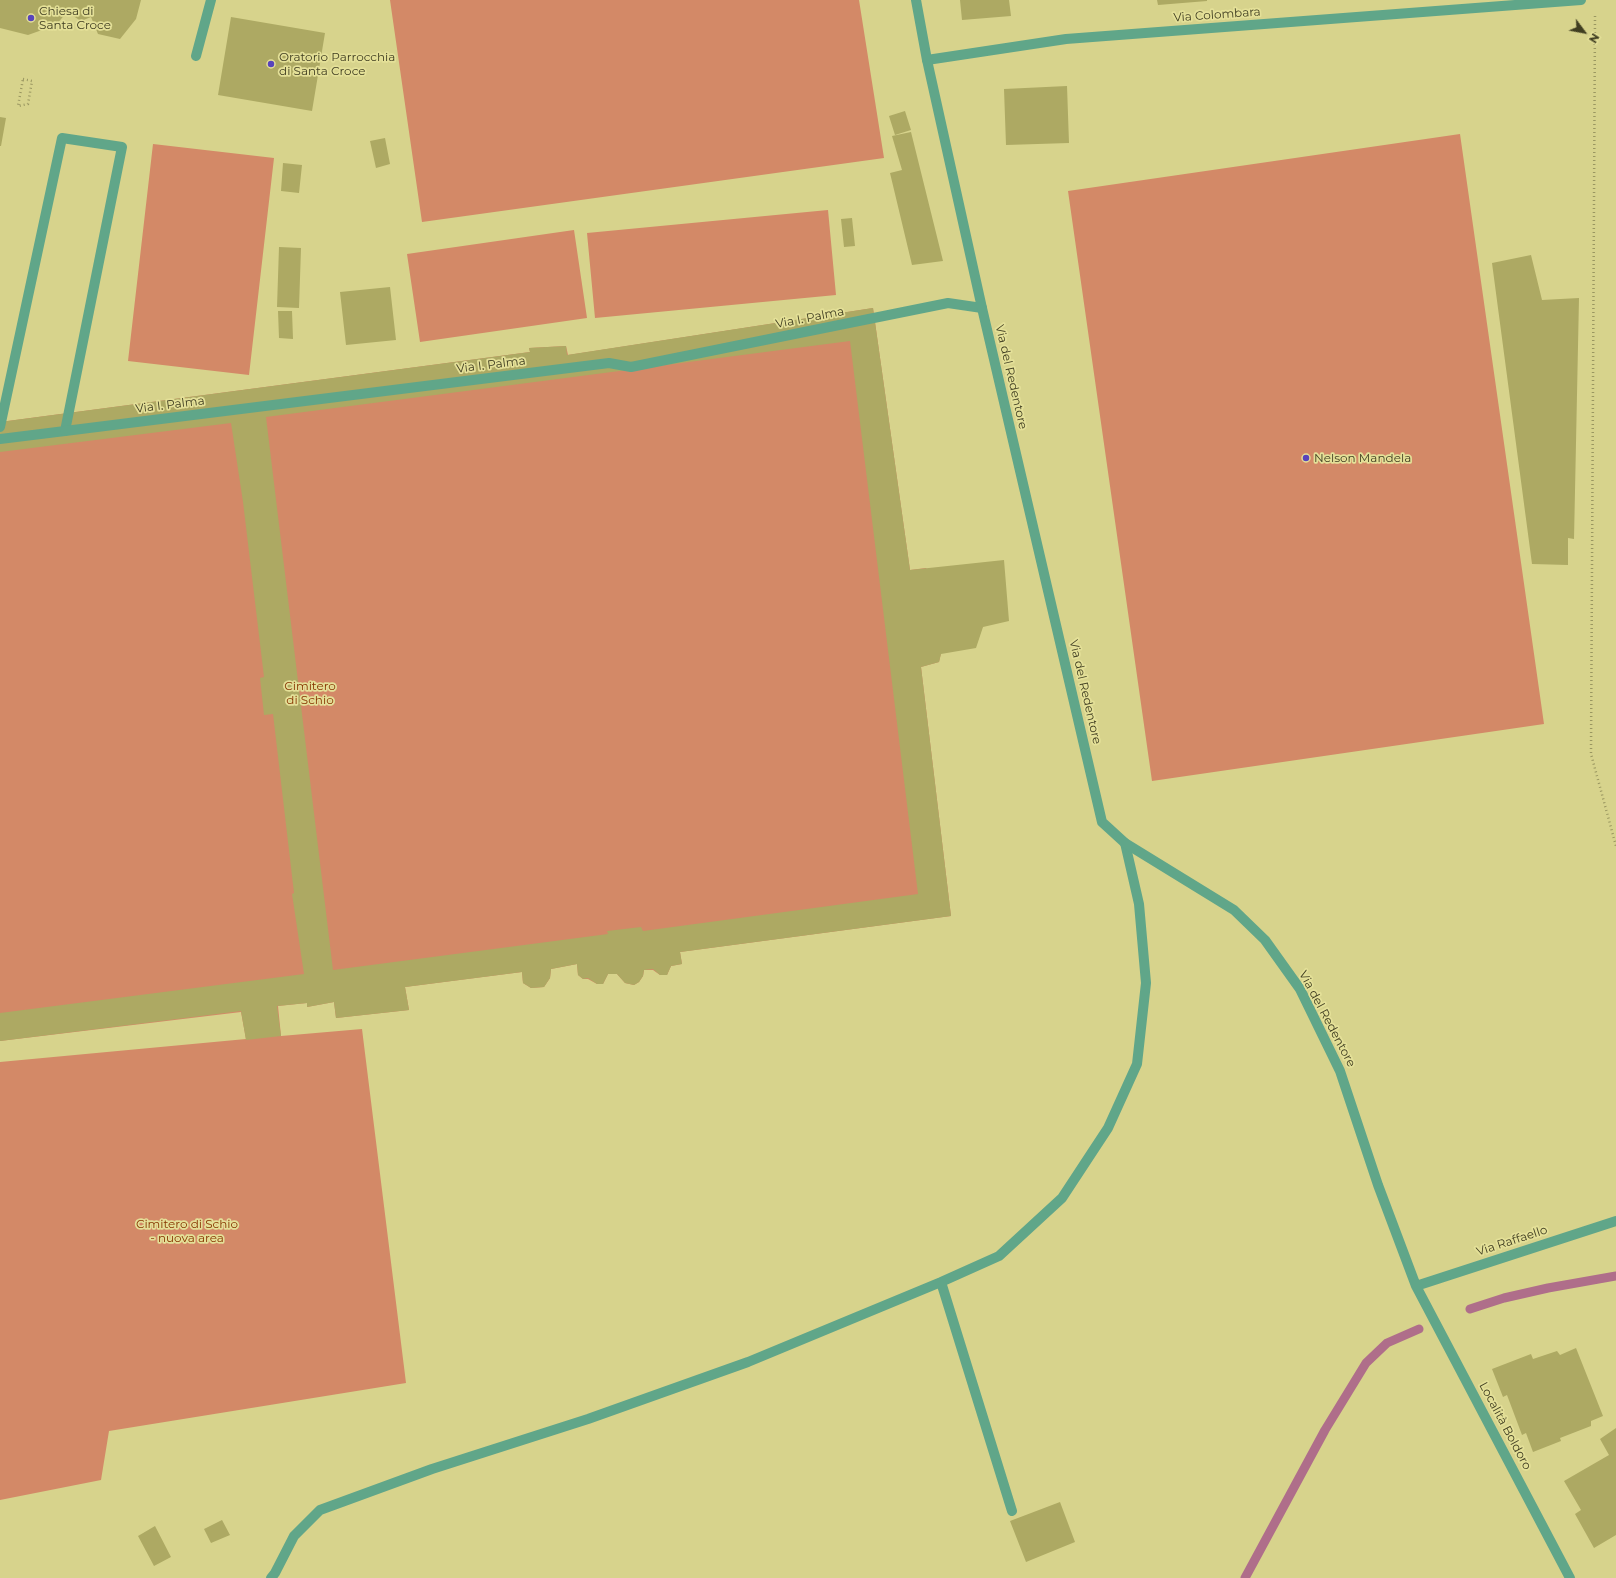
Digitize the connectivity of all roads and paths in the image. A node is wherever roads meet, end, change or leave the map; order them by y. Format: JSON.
{"nodes":[{"id":1,"x":211,"y":0,"type":"edge"},
{"id":2,"x":916,"y":0,"type":"edge"},
{"id":3,"x":1581,"y":0,"type":"edge"},
{"id":4,"x":1595,"y":8,"type":"dead end"},
{"id":5,"x":196,"y":56,"type":"dead end"},
{"id":6,"x":927,"y":60,"type":"junction"},
{"id":7,"x":32,"y":80,"type":"joint"},
{"id":8,"x":982,"y":308,"type":"junction"},
{"id":9,"x":0,"y":427,"type":"edge"},
{"id":10,"x":65,"y":431,"type":"junction"},
{"id":11,"x":0,"y":439,"type":"edge"},
{"id":12,"x":1125,"y":843,"type":"junction"},
{"id":13,"x":1616,"y":846,"type":"edge"},
{"id":14,"x":1616,"y":1222,"type":"edge"},
{"id":15,"x":941,"y":1282,"type":"junction"},
{"id":16,"x":1416,"y":1286,"type":"junction"},
{"id":17,"x":1012,"y":1511,"type":"dead end"},
{"id":18,"x":271,"y":1578,"type":"edge"},
{"id":19,"x":1570,"y":1578,"type":"edge"}],
"edges":[{"from":1,"to":5,"type":"street"},
{"from":2,"to":6,"type":"street","name":"Via del Redentore"},
{"from":3,"to":6,"type":"street","name":"Via Colombara"},
{"from":4,"to":13,"type":"path"},
{"from":6,"to":8,"type":"street","name":"Via del Redentore"},
{"from":7,"to":7,"type":"path"},
{"from":8,"to":10,"type":"street","name":"Via I. Palma"},
{"from":8,"to":12,"type":"street","name":"Via del Redentore"},
{"from":9,"to":10,"type":"street"},
{"from":10,"to":11,"type":"street","name":"Via I. Palma"},
{"from":12,"to":15,"type":"street"},
{"from":12,"to":16,"type":"street","name":"Via del Redentore"},
{"from":14,"to":16,"type":"street","name":"Via Raffaello"},
{"from":15,"to":17,"type":"street"},
{"from":15,"to":18,"type":"street"},
{"from":16,"to":19,"type":"street","name":"Località Boldoro"}]}
